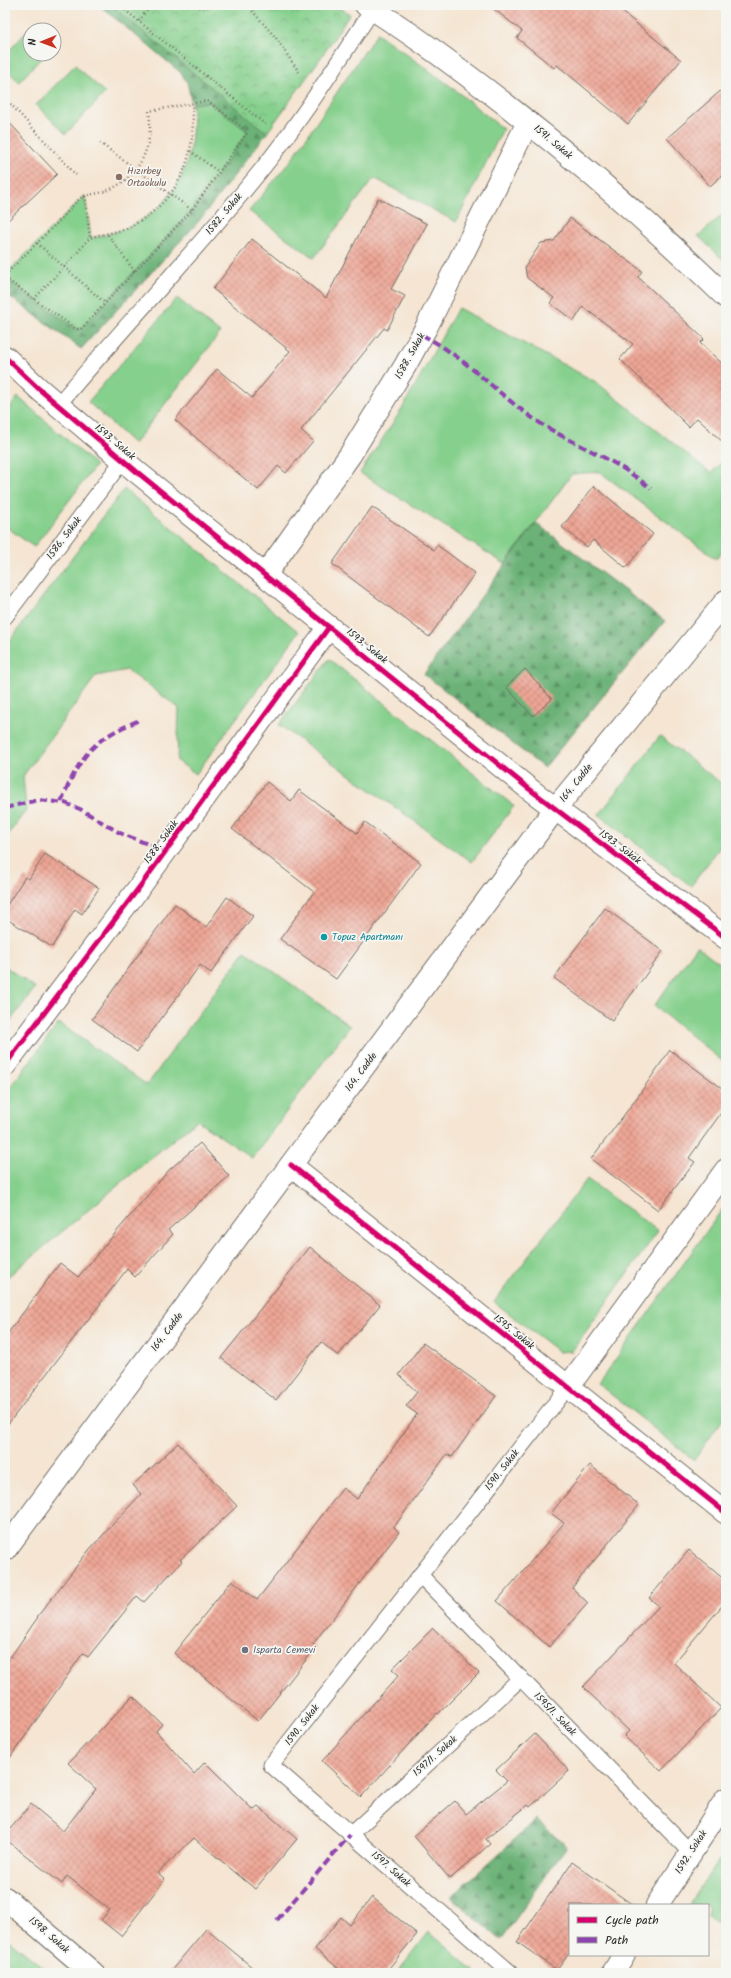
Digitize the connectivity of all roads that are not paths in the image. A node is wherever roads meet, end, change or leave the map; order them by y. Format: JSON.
{"nodes":[{"id":1,"x":369,"y":7,"type":"edge"},
{"id":2,"x":528,"y":122,"type":"junction"},
{"id":3,"x":726,"y":297,"type":"edge"},
{"id":4,"x":5,"y":357,"type":"edge"},
{"id":5,"x":58,"y":405,"type":"junction"},
{"id":6,"x":123,"y":460,"type":"junction"},
{"id":7,"x":264,"y":575,"type":"junction"},
{"id":8,"x":726,"y":601,"type":"edge"},
{"id":9,"x":5,"y":617,"type":"edge"},
{"id":10,"x":329,"y":627,"type":"junction"},
{"id":11,"x":555,"y":810,"type":"junction"},
{"id":12,"x":726,"y":938,"type":"edge"},
{"id":13,"x":5,"y":1065,"type":"edge"},
{"id":14,"x":291,"y":1165,"type":"junction"},
{"id":15,"x":726,"y":1170,"type":"edge"},
{"id":16,"x":568,"y":1387,"type":"junction"},
{"id":17,"x":726,"y":1513,"type":"edge"},
{"id":18,"x":5,"y":1550,"type":"edge"},
{"id":19,"x":420,"y":1575,"type":"junction"},
{"id":20,"x":520,"y":1678,"type":"junction"},
{"id":21,"x":271,"y":1765,"type":"joint"},
{"id":22,"x":726,"y":1799,"type":"edge"},
{"id":23,"x":350,"y":1835,"type":"junction"},
{"id":24,"x":691,"y":1852,"type":"junction"},
{"id":25,"x":5,"y":1898,"type":"edge"},
{"id":26,"x":658,"y":1904,"type":"edge"},
{"id":27,"x":623,"y":1956,"type":"edge"},
{"id":28,"x":93,"y":1973,"type":"edge"},
{"id":29,"x":511,"y":1973,"type":"edge"},
{"id":30,"x":613,"y":1973,"type":"edge"}],
"edges":[{"from":1,"to":2,"type":"street","name":"1591. Sokak"},
{"from":1,"to":5,"type":"lane","name":"1582. Sokak"},
{"from":2,"to":3,"type":"street","name":"1591. Sokak"},
{"from":2,"to":7,"type":"street","name":"1588. Sokak"},
{"from":4,"to":5,"type":"street","name":"1593. Sokak"},
{"from":5,"to":6,"type":"street","name":"1593. Sokak"},
{"from":6,"to":7,"type":"street","name":"1593. Sokak"},
{"from":6,"to":9,"type":"lane","name":"1586. Sokak"},
{"from":7,"to":10,"type":"street","name":"1593. Sokak"},
{"from":8,"to":11,"type":"street","name":"164. Cadde"},
{"from":10,"to":11,"type":"street","name":"1593. Sokak"},
{"from":10,"to":13,"type":"street","name":"1588. Sokak"},
{"from":11,"to":12,"type":"street","name":"1593. Sokak"},
{"from":11,"to":14,"type":"street","name":"164. Cadde"},
{"from":14,"to":16,"type":"street","name":"1595. Sokak"},
{"from":14,"to":18,"type":"street","name":"164. Cadde"},
{"from":15,"to":16,"type":"street","name":"1590. Sokak"},
{"from":16,"to":17,"type":"street","name":"1595. Sokak"},
{"from":16,"to":19,"type":"lane","name":"1590. Sokak"},
{"from":19,"to":20,"type":"lane","name":"1595/1. Sokak"},
{"from":19,"to":21,"type":"lane","name":"1590. Sokak"},
{"from":20,"to":23,"type":"lane","name":"1597/1. Sokak"},
{"from":20,"to":24,"type":"lane","name":"1595/1. Sokak"},
{"from":21,"to":23,"type":"lane","name":"1597. Sokak"},
{"from":22,"to":24,"type":"street","name":"1592. Sokak"},
{"from":23,"to":29,"type":"lane","name":"1597. Sokak"},
{"from":24,"to":26,"type":"street","name":"1592. Sokak"},
{"from":25,"to":28,"type":"street","name":"1598. Sokak"},
{"from":27,"to":30,"type":"street"}]}
